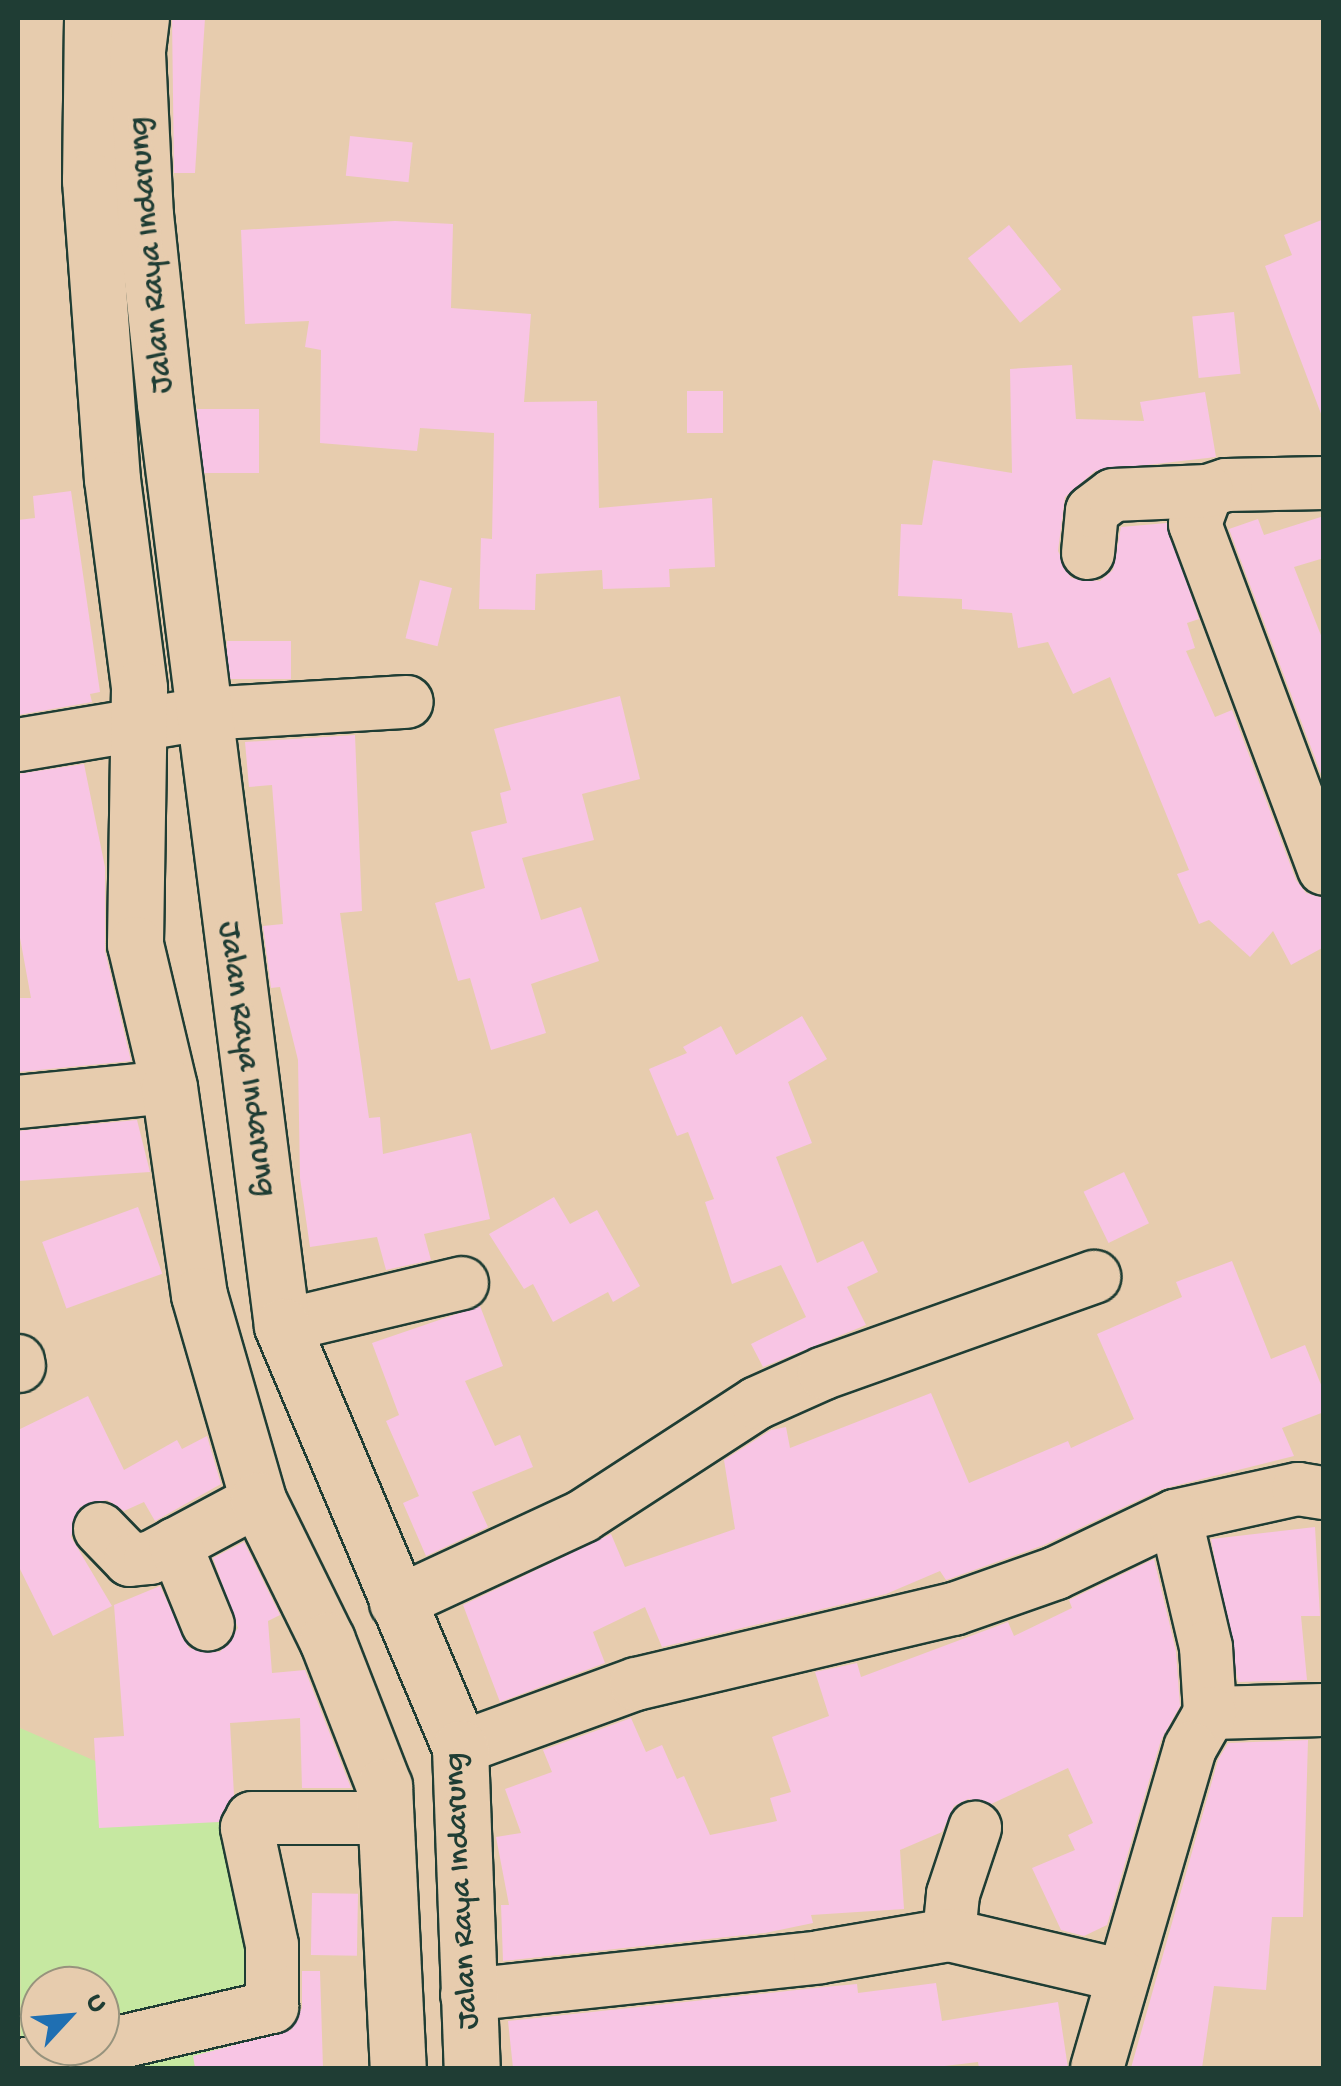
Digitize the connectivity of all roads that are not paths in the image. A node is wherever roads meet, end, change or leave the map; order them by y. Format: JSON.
{"nodes":[{"id":1,"x":92,"y":18,"type":"edge"},
{"id":2,"x":141,"y":18,"type":"edge"},
{"id":3,"x":1324,"y":483,"type":"edge"},
{"id":4,"x":1207,"y":491,"type":"junction"},
{"id":5,"x":1088,"y":553,"type":"dead end"},
{"id":6,"x":408,"y":702,"type":"dead end"},
{"id":7,"x":203,"y":714,"type":"junction"},
{"id":8,"x":140,"y":728,"type":"junction"},
{"id":9,"x":18,"y":744,"type":"edge"},
{"id":10,"x":1324,"y":869,"type":"edge"},
{"id":11,"x":169,"y":1087,"type":"junction"},
{"id":12,"x":18,"y":1102,"type":"edge"},
{"id":13,"x":1094,"y":1277,"type":"dead end"},
{"id":14,"x":462,"y":1282,"type":"dead end"},
{"id":15,"x":282,"y":1326,"type":"junction"},
{"id":16,"x":1324,"y":1492,"type":"edge"},
{"id":17,"x":258,"y":1500,"type":"junction"},
{"id":18,"x":1175,"y":1516,"type":"junction"},
{"id":19,"x":100,"y":1529,"type":"dead end"},
{"id":20,"x":174,"y":1544,"type":"junction"},
{"id":21,"x":396,"y":1602,"type":"junction"},
{"id":22,"x":208,"y":1625,"type":"dead end"},
{"id":23,"x":1324,"y":1710,"type":"edge"},
{"id":24,"x":1210,"y":1713,"type":"junction"},
{"id":25,"x":460,"y":1748,"type":"junction"},
{"id":26,"x":386,"y":1818,"type":"junction"},
{"id":27,"x":974,"y":1828,"type":"dead end"},
{"id":28,"x":949,"y":1935,"type":"junction"},
{"id":29,"x":1120,"y":1975,"type":"junction"},
{"id":30,"x":467,"y":1995,"type":"junction"},
{"id":31,"x":18,"y":2066,"type":"edge"},
{"id":32,"x":398,"y":2068,"type":"edge"},
{"id":33,"x":472,"y":2068,"type":"edge"},
{"id":34,"x":1097,"y":2068,"type":"edge"}],
"edges":[{"from":1,"to":8,"type":"highway","name":"Jalan Raya Indarung"},
{"from":2,"to":7,"type":"highway","name":"Jalan Raya Indarung"},
{"from":3,"to":4,"type":"street"},
{"from":4,"to":5,"type":"street"},
{"from":4,"to":10,"type":"street"},
{"from":6,"to":7,"type":"street"},
{"from":7,"to":8,"type":"street"},
{"from":7,"to":15,"type":"highway","name":"Jalan Raya Indarung"},
{"from":8,"to":9,"type":"street"},
{"from":8,"to":11,"type":"highway","name":"Jalan Raya Indarung"},
{"from":11,"to":12,"type":"street"},
{"from":11,"to":17,"type":"highway","name":"Jalan Raya Indarung"},
{"from":13,"to":21,"type":"street"},
{"from":14,"to":15,"type":"street"},
{"from":15,"to":21,"type":"highway","name":"Jalan Raya Indarung"},
{"from":16,"to":18,"type":"street"},
{"from":17,"to":20,"type":"street"},
{"from":17,"to":26,"type":"highway","name":"Jalan Raya Indarung"},
{"from":18,"to":24,"type":"street"},
{"from":18,"to":25,"type":"street"},
{"from":19,"to":20,"type":"street"},
{"from":20,"to":22,"type":"street"},
{"from":21,"to":25,"type":"highway","name":"Jalan Raya Indarung"},
{"from":23,"to":24,"type":"street"},
{"from":24,"to":29,"type":"street"},
{"from":25,"to":30,"type":"highway","name":"Jalan Raya Indarung"},
{"from":26,"to":31,"type":"street"},
{"from":26,"to":32,"type":"highway","name":"Jalan Raya Indarung"},
{"from":27,"to":28,"type":"street"},
{"from":28,"to":29,"type":"street"},
{"from":28,"to":30,"type":"street"},
{"from":29,"to":34,"type":"street"},
{"from":30,"to":33,"type":"highway","name":"Jalan Raya Indarung"}]}
